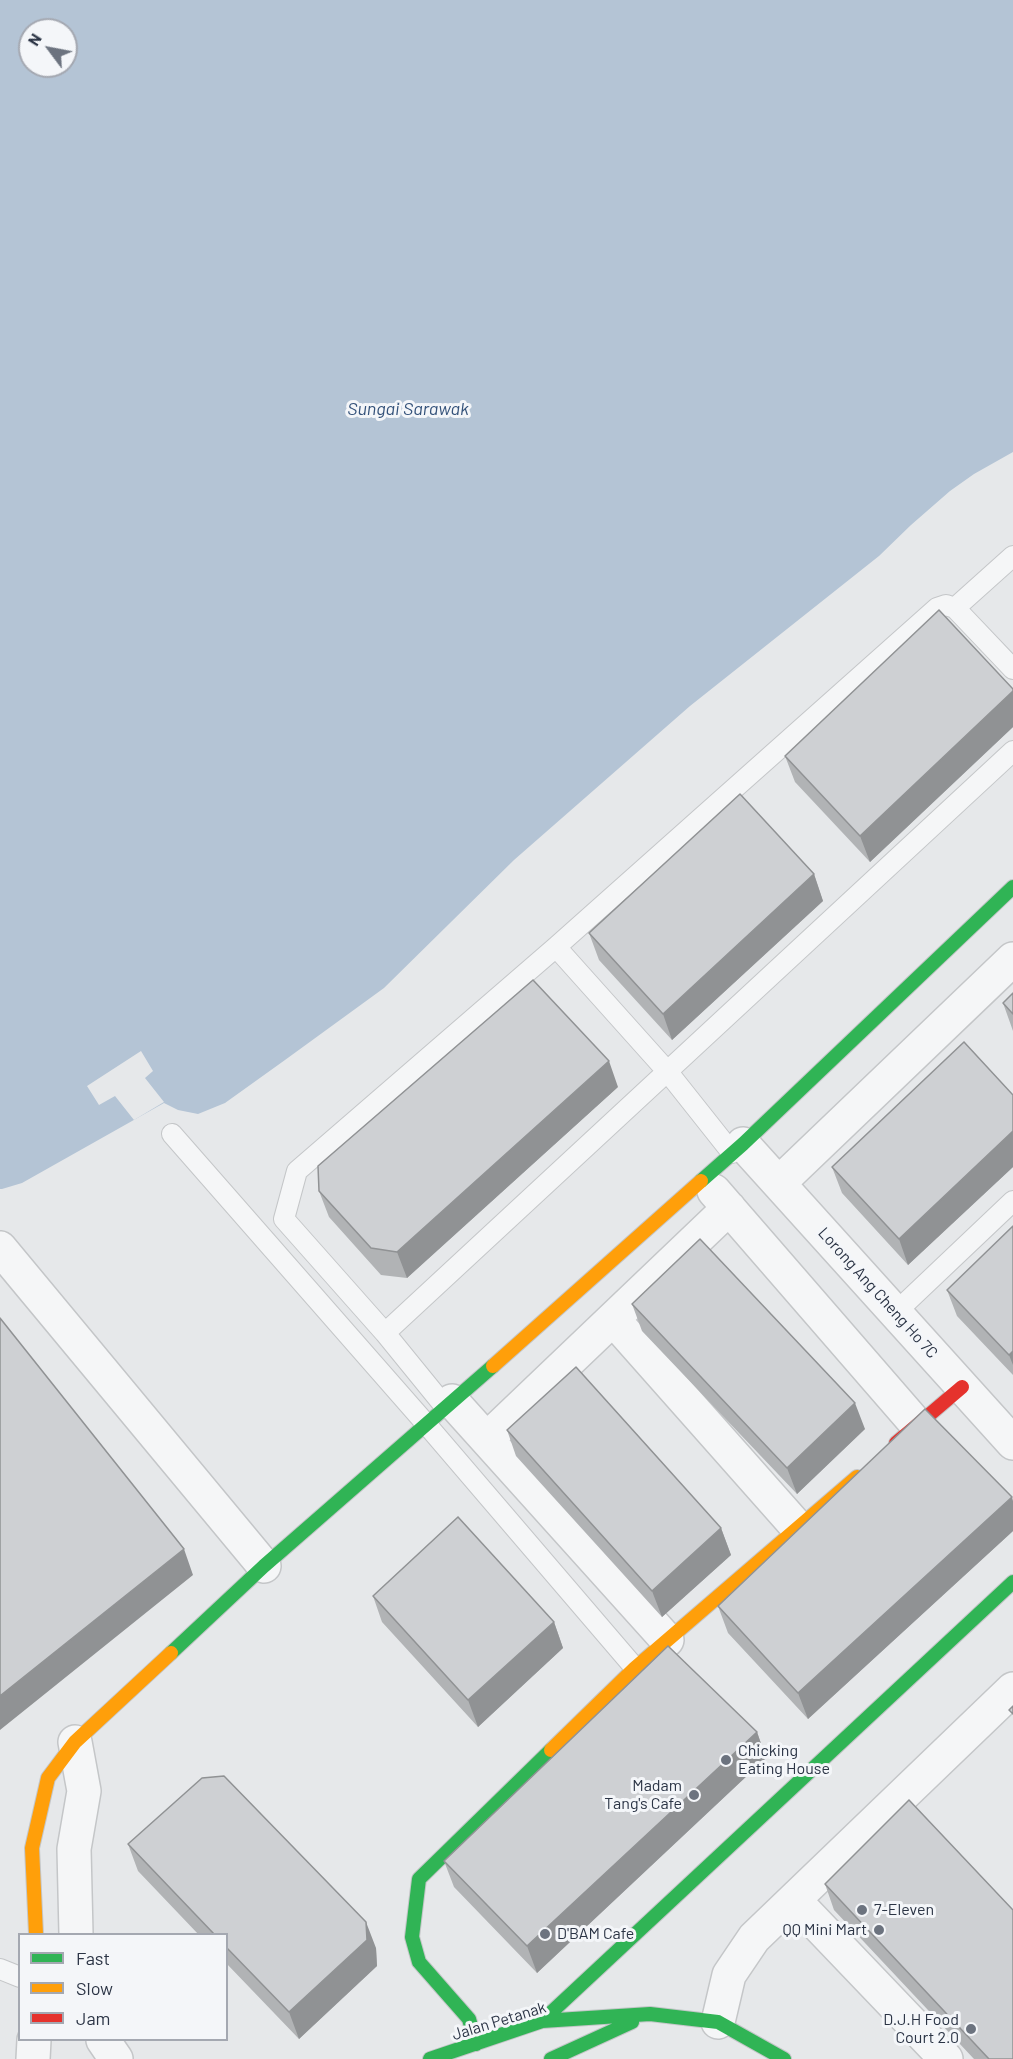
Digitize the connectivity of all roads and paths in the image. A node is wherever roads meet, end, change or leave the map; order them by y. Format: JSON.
{"nodes":[{"id":1,"x":1013,"y":556,"type":"edge"},
{"id":2,"x":955,"y":608,"type":"junction"},
{"id":3,"x":1013,"y":669,"type":"edge"},
{"id":4,"x":1013,"y":751,"type":"edge"},
{"id":5,"x":1013,"y":886,"type":"edge"},
{"id":6,"x":556,"y":947,"type":"junction"},
{"id":7,"x":1013,"y":959,"type":"edge"},
{"id":8,"x":667,"y":1071,"type":"junction"},
{"id":9,"x":172,"y":1134,"type":"dead end"},
{"id":10,"x":737,"y":1148,"type":"junction"},
{"id":11,"x":703,"y":1179,"type":"junction"},
{"id":12,"x":778,"y":1183,"type":"junction"},
{"id":13,"x":1013,"y":1201,"type":"edge"},
{"id":14,"x":729,"y":1208,"type":"junction"},
{"id":15,"x":0,"y":1248,"type":"edge"},
{"id":16,"x":896,"y":1312,"type":"junction"},
{"id":17,"x":613,"y":1319,"type":"junction"},
{"id":18,"x":385,"y":1333,"type":"junction"},
{"id":19,"x":962,"y":1387,"type":"junction"},
{"id":20,"x":449,"y":1405,"type":"junction"},
{"id":21,"x":427,"y":1425,"type":"junction"},
{"id":22,"x":917,"y":1425,"type":"junction"},
{"id":23,"x":1010,"y":1434,"type":"edge"},
{"id":24,"x":486,"y":1439,"type":"junction"},
{"id":25,"x":883,"y":1454,"type":"edge"},
{"id":26,"x":866,"y":1469,"type":"edge"},
{"id":27,"x":798,"y":1528,"type":"junction"},
{"id":28,"x":264,"y":1566,"type":"junction"},
{"id":29,"x":1013,"y":1582,"type":"edge"},
{"id":30,"x":667,"y":1640,"type":"junction"},
{"id":31,"x":635,"y":1668,"type":"junction"},
{"id":32,"x":1013,"y":1689,"type":"edge"},
{"id":33,"x":75,"y":1742,"type":"junction"},
{"id":34,"x":794,"y":1900,"type":"junction"},
{"id":35,"x":36,"y":1933,"type":"edge"},
{"id":36,"x":76,"y":1933,"type":"edge"},
{"id":37,"x":0,"y":1969,"type":"edge"},
{"id":38,"x":18,"y":1976,"type":"edge"},
{"id":39,"x":650,"y":2014,"type":"junction"},
{"id":40,"x":542,"y":2021,"type":"junction"},
{"id":41,"x":718,"y":2022,"type":"junction"},
{"id":42,"x":34,"y":2041,"type":"edge"},
{"id":43,"x":104,"y":2041,"type":"edge"},
{"id":44,"x":476,"y":2044,"type":"junction"},
{"id":45,"x":33,"y":2059,"type":"edge"},
{"id":46,"x":116,"y":2059,"type":"edge"},
{"id":47,"x":430,"y":2059,"type":"edge"},
{"id":48,"x":551,"y":2059,"type":"edge"},
{"id":49,"x":784,"y":2059,"type":"edge"},
{"id":50,"x":946,"y":2059,"type":"edge"}],
"edges":[{"from":1,"to":2,"type":"lane"},
{"from":2,"to":3,"type":"lane"},
{"from":2,"to":6,"type":"lane"},
{"from":4,"to":8,"type":"lane"},
{"from":5,"to":10,"type":"street"},
{"from":6,"to":8,"type":"lane"},
{"from":6,"to":18,"type":"lane"},
{"from":7,"to":12,"type":"street"},
{"from":8,"to":10,"type":"lane"},
{"from":8,"to":18,"type":"lane"},
{"from":9,"to":21,"type":"lane"},
{"from":10,"to":11,"type":"street"},
{"from":10,"to":12,"type":"street","name":"Lorong Ang Cheng Ho 7C"},
{"from":11,"to":14,"type":"street"},
{"from":11,"to":20,"type":"street"},
{"from":12,"to":16,"type":"street","name":"Lorong Ang Cheng Ho 7C"},
{"from":13,"to":16,"type":"lane"},
{"from":14,"to":17,"type":"street"},
{"from":14,"to":22,"type":"street"},
{"from":15,"to":28,"type":"street"},
{"from":16,"to":19,"type":"street","name":"Lorong Ang Cheng Ho 7C"},
{"from":17,"to":24,"type":"street"},
{"from":17,"to":27,"type":"street"},
{"from":18,"to":20,"type":"lane"},
{"from":19,"to":22,"type":"street"},
{"from":19,"to":23,"type":"street","name":"Lorong Ang Cheng Ho 7C"},
{"from":20,"to":21,"type":"street"},
{"from":20,"to":24,"type":"street"},
{"from":21,"to":28,"type":"street"},
{"from":21,"to":31,"type":"lane"},
{"from":22,"to":25,"type":"street"},
{"from":24,"to":30,"type":"street"},
{"from":26,"to":27,"type":"street"},
{"from":27,"to":30,"type":"street"},
{"from":28,"to":33,"type":"street"},
{"from":29,"to":40,"type":"street"},
{"from":30,"to":31,"type":"street"},
{"from":31,"to":44,"type":"street"},
{"from":32,"to":34,"type":"street"},
{"from":33,"to":35,"type":"street"},
{"from":33,"to":36,"type":"street"},
{"from":34,"to":41,"type":"street"},
{"from":34,"to":50,"type":"street"},
{"from":37,"to":38,"type":"lane"},
{"from":39,"to":40,"type":"street","name":"Jalan Petanak"},
{"from":39,"to":41,"type":"street","name":"Jalan Petanak"},
{"from":39,"to":48,"type":"street"},
{"from":40,"to":44,"type":"street","name":"Jalan Petanak"},
{"from":41,"to":49,"type":"street","name":"Jalan Petanak"},
{"from":42,"to":45,"type":"street"},
{"from":43,"to":46,"type":"street"},
{"from":44,"to":47,"type":"street","name":"Jalan Petanak"}]}
